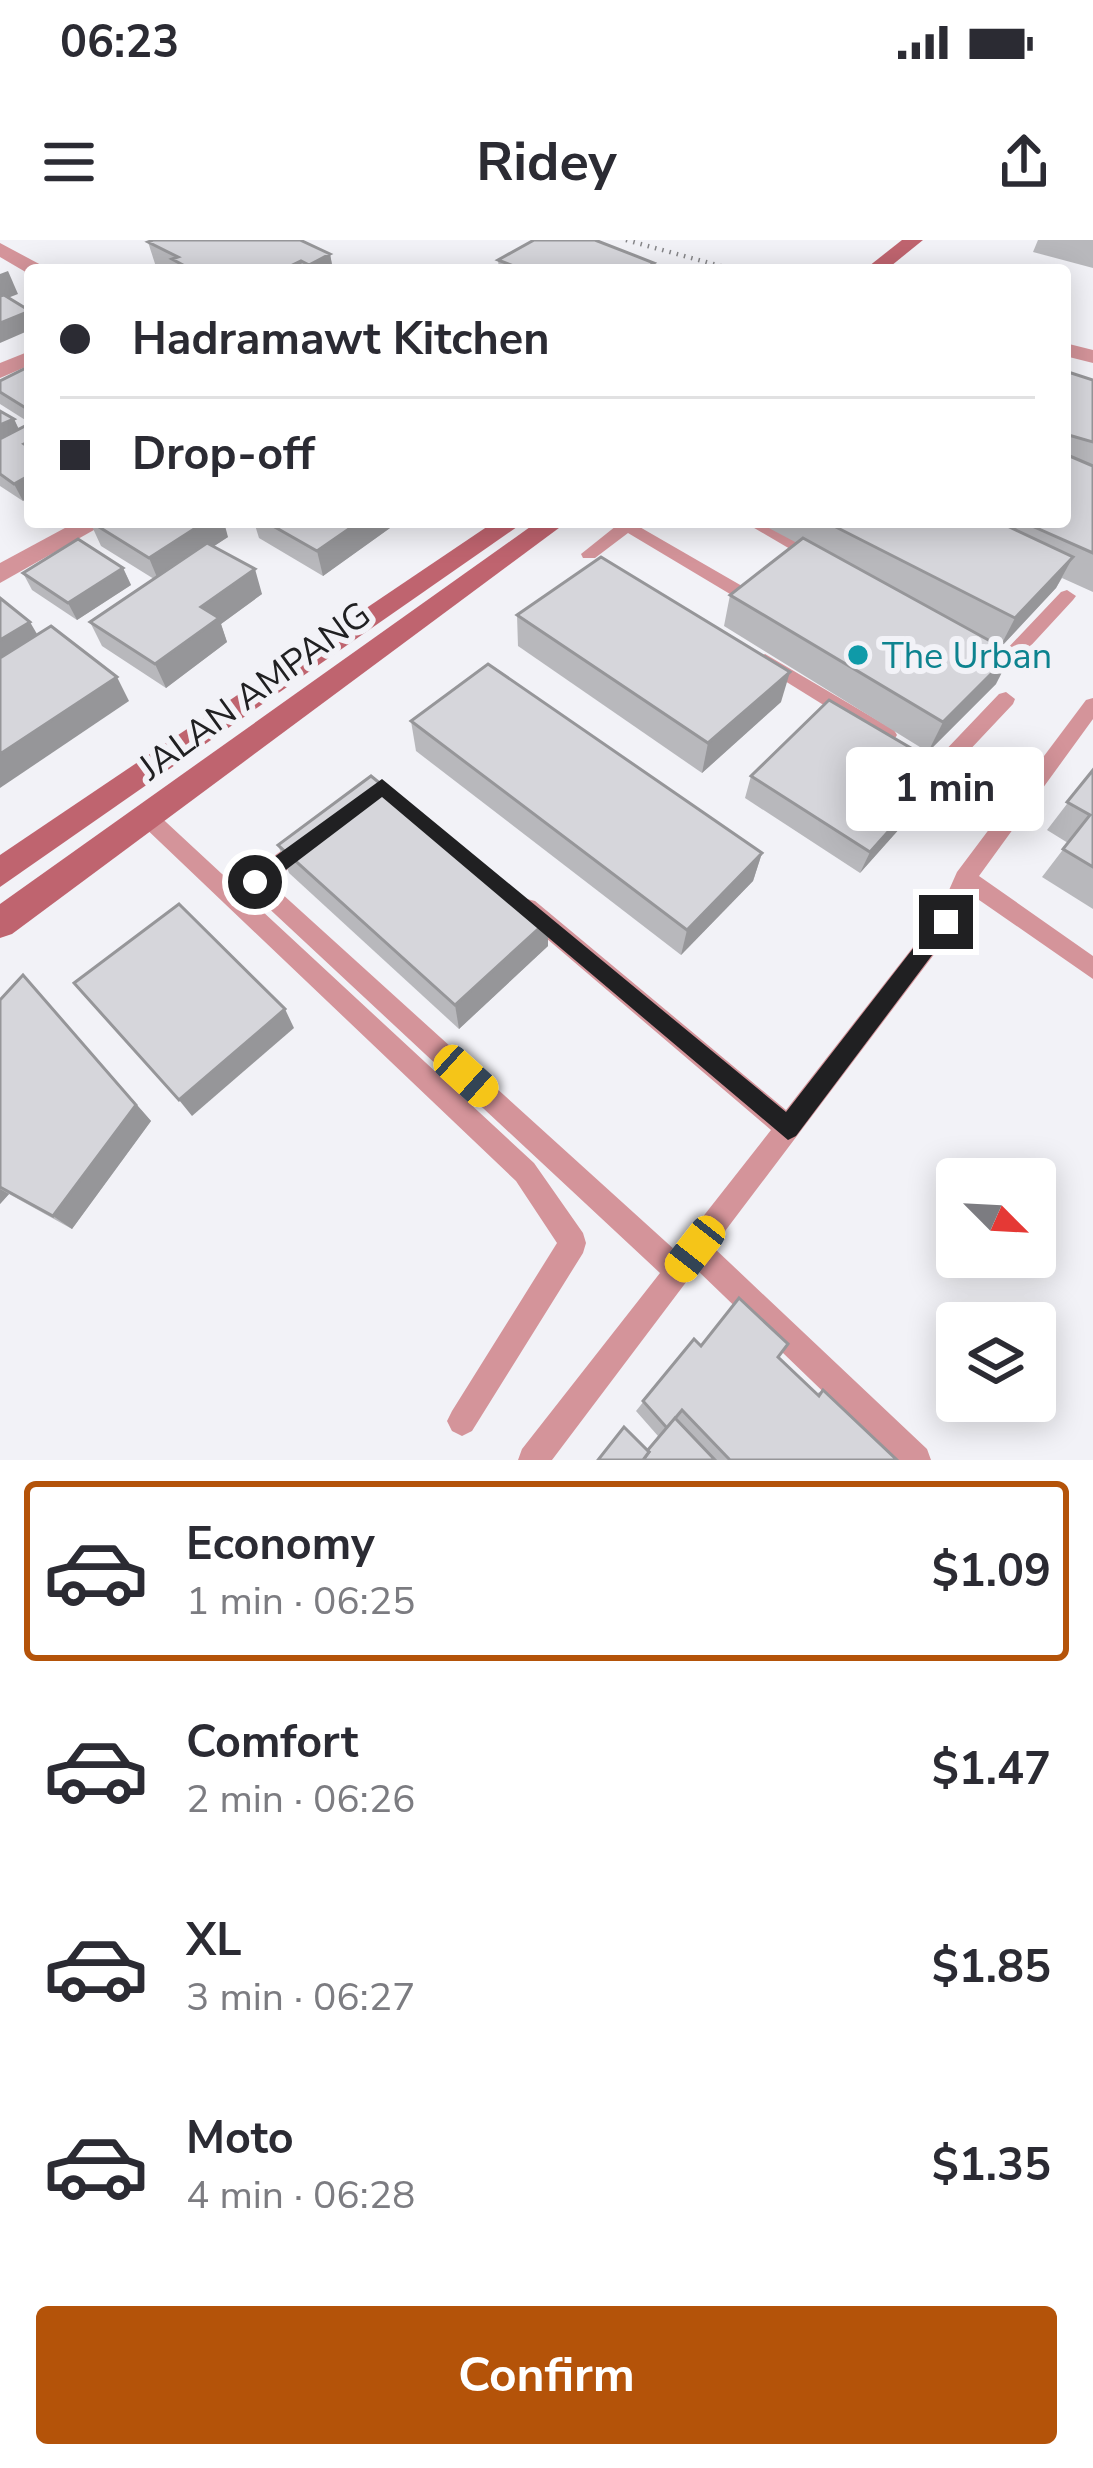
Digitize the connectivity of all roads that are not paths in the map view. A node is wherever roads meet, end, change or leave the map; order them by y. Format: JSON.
{"nodes":[{"id":1,"x":922,"y":245,"type":"edge"},
{"id":2,"x":886,"y":264,"type":"edge"},
{"id":3,"x":84,"y":528,"type":"edge"},
{"id":4,"x":502,"y":528,"type":"edge"},
{"id":5,"x":546,"y":528,"type":"edge"},
{"id":6,"x":625,"y":528,"type":"edge"},
{"id":7,"x":636,"y":528,"type":"edge"},
{"id":8,"x":763,"y":528,"type":"edge"},
{"id":9,"x":589,"y":554,"type":"dead end"},
{"id":10,"x":831,"y":564,"type":"edge"},
{"id":11,"x":0,"y":574,"type":"edge"},
{"id":12,"x":736,"y":590,"type":"edge"},
{"id":13,"x":1067,"y":596,"type":"edge"},
{"id":14,"x":968,"y":638,"type":"edge"},
{"id":15,"x":739,"y":644,"type":"edge"},
{"id":16,"x":1006,"y":699,"type":"dead end"},
{"id":17,"x":1093,"y":705,"type":"edge"},
{"id":18,"x":1085,"y":731,"type":"edge"},
{"id":19,"x":146,"y":816,"type":"junction"},
{"id":20,"x":328,"y":827,"type":"edge"},
{"id":21,"x":0,"y":873,"type":"edge"},
{"id":22,"x":965,"y":878,"type":"junction"},
{"id":23,"x":506,"y":891,"type":"edge"},
{"id":24,"x":0,"y":923,"type":"edge"},
{"id":25,"x":1093,"y":969,"type":"edge"},
{"id":26,"x":788,"y":1128,"type":"junction"},
{"id":27,"x":686,"y":1260,"type":"junction"},
{"id":28,"x":462,"y":1420,"type":"dead end"},
{"id":29,"x":532,"y":1460,"type":"edge"},
{"id":30,"x":916,"y":1460,"type":"edge"}],
"edges":[{"from":1,"to":2,"type":"main road"},
{"from":3,"to":11,"type":"street"},
{"from":4,"to":21,"type":"main road","name":"JALAN AMPANG"},
{"from":5,"to":19,"type":"main road","name":"JALAN AMPANG"},
{"from":6,"to":9,"type":"lane"},
{"from":7,"to":12,"type":"lane"},
{"from":8,"to":10,"type":"lane"},
{"from":13,"to":14,"type":"lane"},
{"from":15,"to":16,"type":"lane"},
{"from":17,"to":18,"type":"lane"},
{"from":18,"to":22,"type":"lane"},
{"from":19,"to":24,"type":"main road","name":"JALAN AMPANG"},
{"from":19,"to":28,"type":"lane"},
{"from":20,"to":27,"type":"lane"},
{"from":22,"to":25,"type":"lane"},
{"from":22,"to":26,"type":"lane"},
{"from":23,"to":26,"type":"lane"},
{"from":26,"to":27,"type":"lane"},
{"from":27,"to":29,"type":"lane"},
{"from":27,"to":30,"type":"lane"}]}
